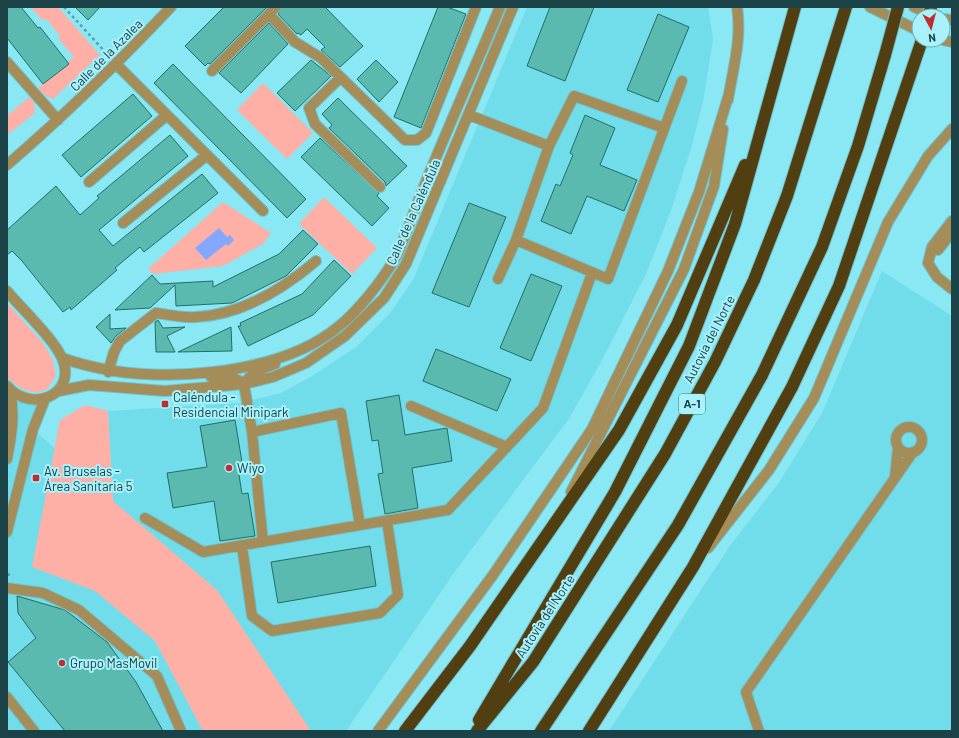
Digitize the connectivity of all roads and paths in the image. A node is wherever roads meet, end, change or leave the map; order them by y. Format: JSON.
{"nodes":[{"id":1,"x":64,"y":7,"type":"edge"},
{"id":2,"x":172,"y":7,"type":"edge"},
{"id":3,"x":476,"y":7,"type":"edge"},
{"id":4,"x":500,"y":7,"type":"edge"},
{"id":5,"x":513,"y":7,"type":"edge"},
{"id":6,"x":737,"y":7,"type":"edge"},
{"id":7,"x":795,"y":7,"type":"edge"},
{"id":8,"x":846,"y":7,"type":"edge"},
{"id":9,"x":870,"y":7,"type":"edge"},
{"id":10,"x":898,"y":7,"type":"edge"},
{"id":11,"x":272,"y":10,"type":"edge"},
{"id":12,"x":911,"y":27,"type":"edge"},
{"id":13,"x":920,"y":48,"type":"edge"},
{"id":14,"x":7,"y":62,"type":"edge"},
{"id":15,"x":117,"y":65,"type":"junction"},
{"id":16,"x":212,"y":71,"type":"dead end"},
{"id":17,"x":471,"y":77,"type":"junction"},
{"id":18,"x":340,"y":78,"type":"junction"},
{"id":19,"x":682,"y":81,"type":"dead end"},
{"id":20,"x":728,"y":94,"type":"junction"},
{"id":21,"x":167,"y":115,"type":"junction"},
{"id":22,"x":469,"y":115,"type":"junction"},
{"id":23,"x":58,"y":120,"type":"junction"},
{"id":24,"x":763,"y":121,"type":"junction"},
{"id":25,"x":664,"y":128,"type":"junction"},
{"id":26,"x":952,"y":129,"type":"edge"},
{"id":27,"x":549,"y":146,"type":"junction"},
{"id":28,"x":207,"y":155,"type":"junction"},
{"id":29,"x":7,"y":165,"type":"edge"},
{"id":30,"x":432,"y":166,"type":"junction"},
{"id":31,"x":89,"y":182,"type":"dead end"},
{"id":32,"x":380,"y":187,"type":"dead end"},
{"id":33,"x":263,"y":211,"type":"dead end"},
{"id":34,"x":952,"y":221,"type":"edge"},
{"id":35,"x":123,"y":223,"type":"dead end"},
{"id":36,"x":952,"y":232,"type":"edge"},
{"id":37,"x":516,"y":240,"type":"junction"},
{"id":38,"x":938,"y":250,"type":"dead end"},
{"id":39,"x":316,"y":261,"type":"dead end"},
{"id":40,"x":592,"y":273,"type":"junction"},
{"id":41,"x":498,"y":279,"type":"dead end"},
{"id":42,"x":952,"y":289,"type":"edge"},
{"id":43,"x":7,"y":291,"type":"edge"},
{"id":44,"x":295,"y":352,"type":"junction"},
{"id":45,"x":62,"y":358,"type":"junction"},
{"id":46,"x":108,"y":372,"type":"junction"},
{"id":47,"x":155,"y":375,"type":"junction"},
{"id":48,"x":244,"y":384,"type":"junction"},
{"id":49,"x":8,"y":388,"type":"edge"},
{"id":50,"x":59,"y":391,"type":"junction"},
{"id":51,"x":45,"y":399,"type":"junction"},
{"id":52,"x":411,"y":406,"type":"dead end"},
{"id":53,"x":252,"y":432,"type":"junction"},
{"id":54,"x":507,"y":447,"type":"junction"},
{"id":55,"x":898,"y":447,"type":"junction"},
{"id":56,"x":913,"y":452,"type":"junction"},
{"id":57,"x":7,"y":459,"type":"edge"},
{"id":58,"x":894,"y":479,"type":"junction"},
{"id":59,"x":559,"y":515,"type":"junction"},
{"id":60,"x":145,"y":518,"type":"dead end"},
{"id":61,"x":387,"y":520,"type":"junction"},
{"id":62,"x":360,"y":525,"type":"junction"},
{"id":63,"x":7,"y":532,"type":"edge"},
{"id":64,"x":263,"y":542,"type":"junction"},
{"id":65,"x":242,"y":546,"type":"junction"},
{"id":66,"x":693,"y":567,"type":"junction"},
{"id":67,"x":7,"y":588,"type":"edge"},
{"id":68,"x":7,"y":697,"type":"edge"},
{"id":69,"x":34,"y":731,"type":"edge"},
{"id":70,"x":181,"y":731,"type":"edge"},
{"id":71,"x":378,"y":731,"type":"edge"},
{"id":72,"x":405,"y":731,"type":"edge"},
{"id":73,"x":473,"y":731,"type":"edge"},
{"id":74,"x":477,"y":731,"type":"edge"},
{"id":75,"x":541,"y":731,"type":"edge"},
{"id":76,"x":588,"y":731,"type":"edge"},
{"id":77,"x":759,"y":731,"type":"edge"}],
"edges":[{"from":1,"to":15,"type":"path"},
{"from":2,"to":15,"type":"street","name":"Calle de la Azalea"},
{"from":3,"to":18,"type":"street"},
{"from":4,"to":17,"type":"street","name":"Calle de la Caléndula"},
{"from":5,"to":22,"type":"street","name":"Calle de la Caléndula"},
{"from":6,"to":20,"type":"street"},
{"from":7,"to":24,"type":"highway"},
{"from":8,"to":74,"type":"highway","name":"Autovía del Norte","number":"A-1"},
{"from":9,"to":12,"type":"street"},
{"from":10,"to":75,"type":"highway","bridge":true},
{"from":11,"to":16,"type":"street"},
{"from":11,"to":18,"type":"street"},
{"from":13,"to":66,"type":"highway"},
{"from":14,"to":23,"type":"street"},
{"from":15,"to":21,"type":"street"},
{"from":15,"to":23,"type":"street","name":"Calle de la Azalea"},
{"from":17,"to":22,"type":"street"},
{"from":17,"to":30,"type":"street","name":"Calle de la Caléndula"},
{"from":18,"to":32,"type":"street"},
{"from":19,"to":25,"type":"street"},
{"from":20,"to":59,"type":"street"},
{"from":20,"to":71,"type":"street"},
{"from":21,"to":28,"type":"street"},
{"from":21,"to":31,"type":"street"},
{"from":22,"to":27,"type":"street"},
{"from":22,"to":30,"type":"street"},
{"from":22,"to":48,"type":"street","name":"Calle de la Caléndula"},
{"from":23,"to":29,"type":"street","name":"Calle de la Azalea"},
{"from":24,"to":59,"type":"highway"},
{"from":24,"to":73,"type":"highway"},
{"from":25,"to":27,"type":"street"},
{"from":25,"to":40,"type":"street"},
{"from":26,"to":66,"type":"street"},
{"from":27,"to":37,"type":"street"},
{"from":28,"to":33,"type":"street"},
{"from":28,"to":35,"type":"street"},
{"from":30,"to":44,"type":"street","name":"Calle de la Caléndula"},
{"from":34,"to":42,"type":"street"},
{"from":36,"to":38,"type":"street"},
{"from":37,"to":40,"type":"street"},
{"from":37,"to":41,"type":"street"},
{"from":39,"to":46,"type":"street"},
{"from":40,"to":54,"type":"street"},
{"from":43,"to":45,"type":"street"},
{"from":44,"to":47,"type":"street","name":"Calle de la Caléndula"},
{"from":44,"to":48,"type":"street"},
{"from":45,"to":46,"type":"street","name":"Calle de la Caléndula"},
{"from":45,"to":50,"type":"street"},
{"from":46,"to":47,"type":"street","name":"Calle de la Caléndula"},
{"from":47,"to":48,"type":"street"},
{"from":48,"to":50,"type":"street","name":"Calle de la Caléndula"},
{"from":48,"to":53,"type":"street"},
{"from":49,"to":51,"type":"street"},
{"from":49,"to":57,"type":"street"},
{"from":50,"to":51,"type":"street","name":"Calle de la Caléndula"},
{"from":51,"to":63,"type":"street"},
{"from":52,"to":54,"type":"street"},
{"from":53,"to":62,"type":"street"},
{"from":53,"to":64,"type":"street"},
{"from":54,"to":61,"type":"street"},
{"from":55,"to":56,"type":"street"},
{"from":55,"to":56,"type":"street"},
{"from":55,"to":58,"type":"street"},
{"from":56,"to":58,"type":"street"},
{"from":58,"to":77,"type":"street"},
{"from":59,"to":72,"type":"highway"},
{"from":60,"to":65,"type":"street"},
{"from":61,"to":62,"type":"street"},
{"from":61,"to":65,"type":"street"},
{"from":62,"to":64,"type":"street"},
{"from":64,"to":65,"type":"street"},
{"from":66,"to":76,"type":"highway"},
{"from":67,"to":70,"type":"street"},
{"from":68,"to":69,"type":"street"}]}
